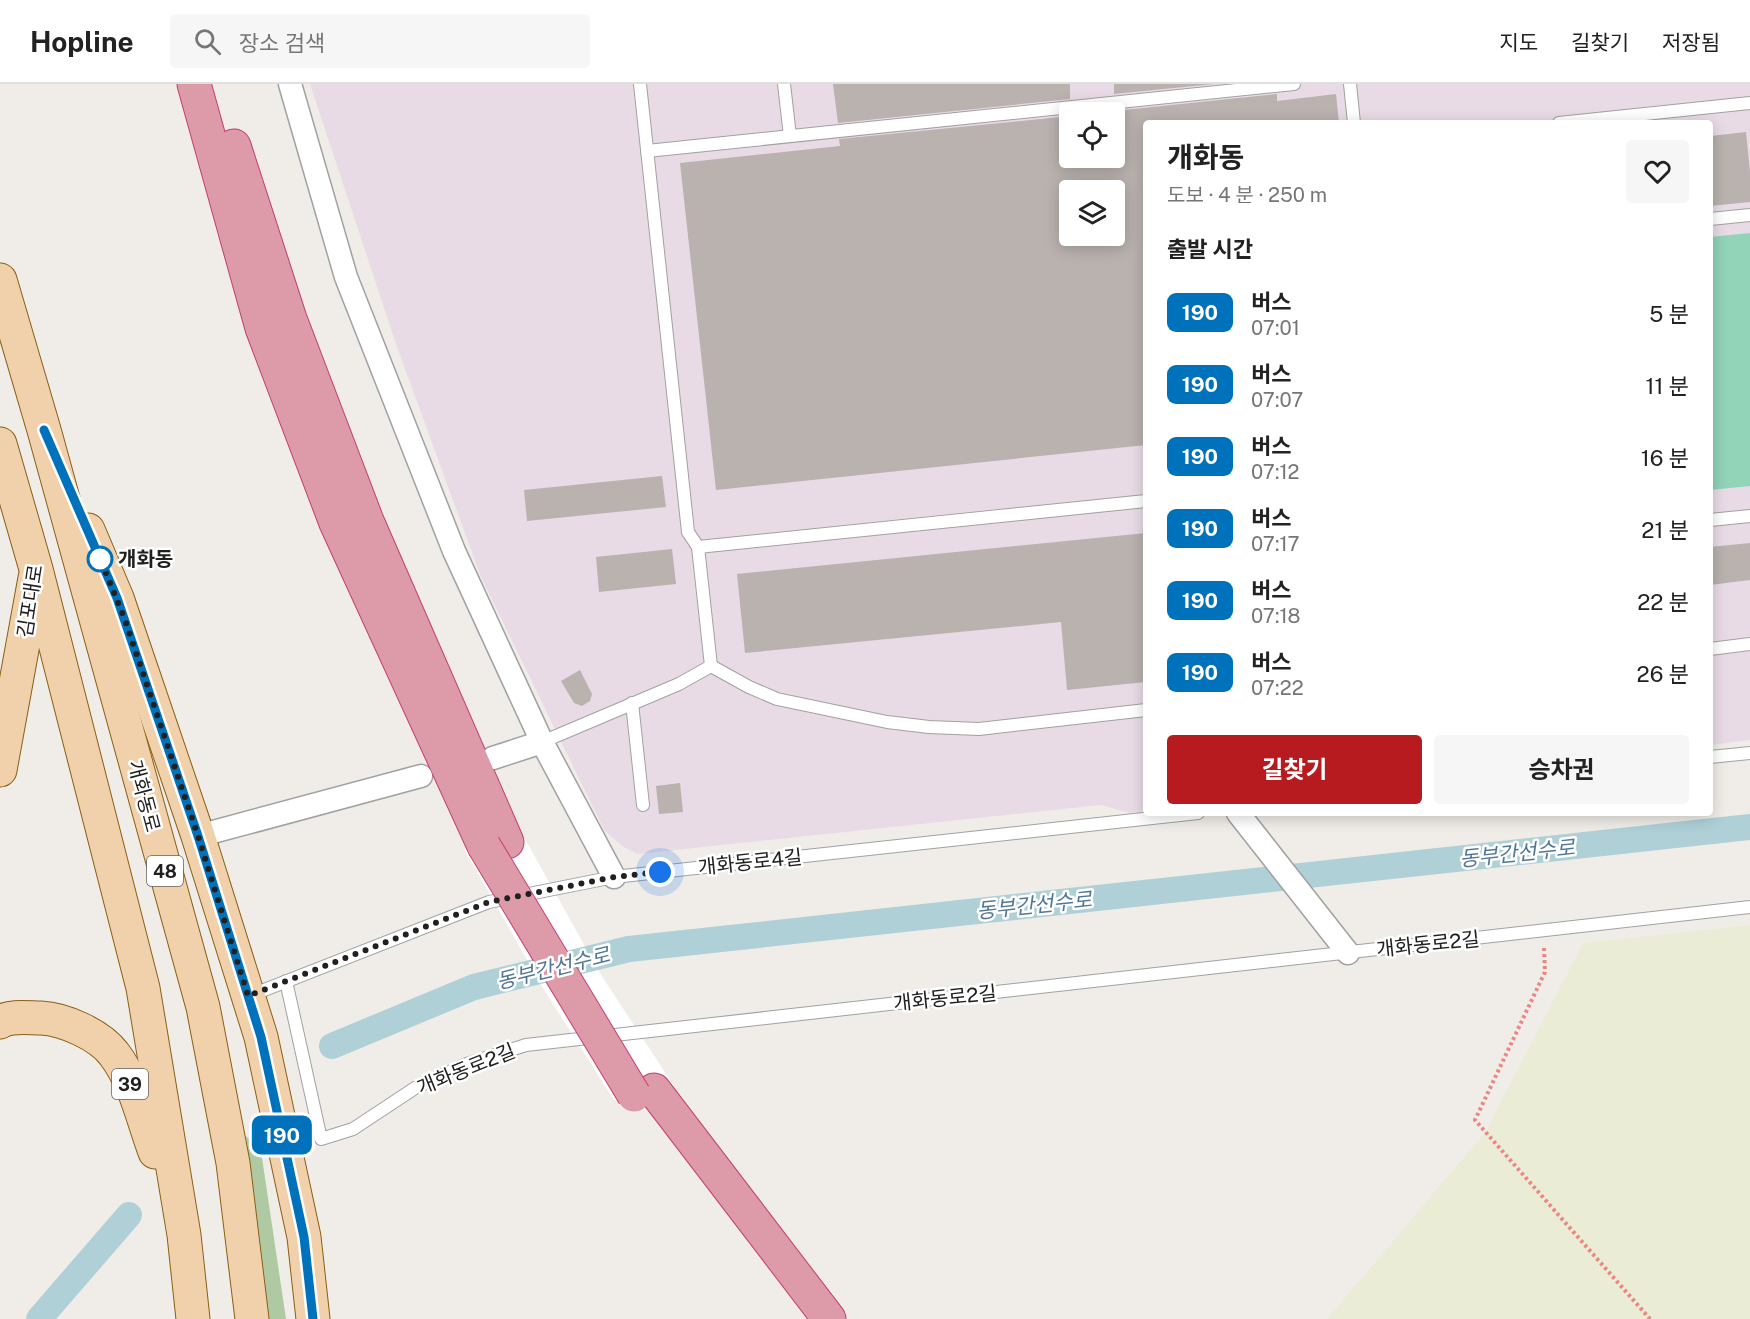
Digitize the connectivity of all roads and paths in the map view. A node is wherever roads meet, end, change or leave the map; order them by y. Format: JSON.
{"nodes":[{"id":1,"x":194,"y":84,"type":"edge"},
{"id":2,"x":215,"y":84,"type":"edge"},
{"id":3,"x":290,"y":84,"type":"edge"},
{"id":4,"x":640,"y":84,"type":"edge"},
{"id":5,"x":784,"y":84,"type":"edge"},
{"id":6,"x":1293,"y":84,"type":"edge"},
{"id":7,"x":1350,"y":84,"type":"edge"},
{"id":8,"x":1750,"y":103,"type":"edge"},
{"id":9,"x":1354,"y":120,"type":"edge"},
{"id":10,"x":1588,"y":120,"type":"edge"},
{"id":11,"x":790,"y":136,"type":"junction"},
{"id":12,"x":647,"y":151,"type":"junction"},
{"id":13,"x":1750,"y":215,"type":"edge"},
{"id":14,"x":1713,"y":219,"type":"edge"},
{"id":15,"x":0,"y":280,"type":"edge"},
{"id":16,"x":44,"y":430,"type":"junction"},
{"id":17,"x":0,"y":444,"type":"edge"},
{"id":18,"x":1143,"y":501,"type":"edge"},
{"id":19,"x":1750,"y":516,"type":"edge"},
{"id":20,"x":1713,"y":520,"type":"edge"},
{"id":21,"x":698,"y":547,"type":"junction"},
{"id":22,"x":36,"y":569,"type":"junction"},
{"id":23,"x":1750,"y":644,"type":"edge"},
{"id":24,"x":1713,"y":649,"type":"edge"},
{"id":25,"x":711,"y":666,"type":"junction"},
{"id":26,"x":632,"y":703,"type":"junction"},
{"id":27,"x":1143,"y":710,"type":"edge"},
{"id":28,"x":542,"y":742,"type":"junction"},
{"id":29,"x":1750,"y":753,"type":"edge"},
{"id":30,"x":1713,"y":757,"type":"edge"},
{"id":31,"x":493,"y":758,"type":"dead end"},
{"id":32,"x":0,"y":770,"type":"edge"},
{"id":33,"x":421,"y":776,"type":"dead end"},
{"id":34,"x":643,"y":805,"type":"dead end"},
{"id":35,"x":1171,"y":816,"type":"edge"},
{"id":36,"x":1240,"y":816,"type":"edge"},
{"id":37,"x":198,"y":836,"type":"junction"},
{"id":38,"x":495,"y":844,"type":"junction"},
{"id":39,"x":614,"y":877,"type":"junction"},
{"id":40,"x":1750,"y":907,"type":"edge"},
{"id":41,"x":1544,"y":931,"type":"junction"},
{"id":42,"x":1348,"y":953,"type":"junction"},
{"id":43,"x":285,"y":981,"type":"junction"},
{"id":44,"x":248,"y":996,"type":"junction"},
{"id":45,"x":0,"y":1022,"type":"edge"},
{"id":46,"x":644,"y":1093,"type":"junction"},
{"id":47,"x":184,"y":1235,"type":"junction"},
{"id":48,"x":193,"y":1319,"type":"edge"},
{"id":49,"x":252,"y":1319,"type":"edge"},
{"id":50,"x":313,"y":1319,"type":"edge"},
{"id":51,"x":805,"y":1319,"type":"edge"},
{"id":52,"x":829,"y":1319,"type":"edge"},
{"id":53,"x":1650,"y":1319,"type":"edge"}],
"edges":[{"from":1,"to":38,"type":"highway"},
{"from":2,"to":38,"type":"highway"},
{"from":3,"to":28,"type":"street"},
{"from":4,"to":12,"type":"lane"},
{"from":5,"to":11,"type":"lane"},
{"from":6,"to":11,"type":"lane"},
{"from":7,"to":9,"type":"lane"},
{"from":8,"to":10,"type":"lane"},
{"from":11,"to":12,"type":"lane"},
{"from":12,"to":21,"type":"lane"},
{"from":13,"to":14,"type":"lane"},
{"from":15,"to":16,"type":"main road","name":"개화동로","number":"48"},
{"from":16,"to":22,"type":"main road","name":"김포대로","number":"48"},
{"from":16,"to":37,"type":"main road"},
{"from":16,"to":49,"type":"main road","name":"개화동로","number":"48"},
{"from":17,"to":22,"type":"main road","number":"48"},
{"from":18,"to":21,"type":"lane"},
{"from":19,"to":20,"type":"lane"},
{"from":21,"to":25,"type":"lane"},
{"from":22,"to":32,"type":"main road","name":"김포대로","number":"48"},
{"from":22,"to":47,"type":"main road","number":"48"},
{"from":23,"to":24,"type":"lane"},
{"from":25,"to":26,"type":"lane"},
{"from":25,"to":27,"type":"lane"},
{"from":26,"to":28,"type":"lane"},
{"from":26,"to":34,"type":"lane"},
{"from":28,"to":31,"type":"street"},
{"from":28,"to":39,"type":"street"},
{"from":29,"to":30,"type":"lane"},
{"from":33,"to":37,"type":"street"},
{"from":35,"to":39,"type":"lane","name":"개화동로4길"},
{"from":36,"to":42,"type":"street"},
{"from":37,"to":44,"type":"main road"},
{"from":38,"to":46,"type":"highway"},
{"from":39,"to":43,"type":"lane","name":"개화동로4길"},
{"from":40,"to":41,"type":"lane","name":"개화동로2길"},
{"from":41,"to":42,"type":"lane","name":"개화동로2길"},
{"from":41,"to":53,"type":"path"},
{"from":42,"to":43,"type":"lane","name":"개화동로2길"},
{"from":43,"to":44,"type":"lane","name":"개화동로4길"},
{"from":44,"to":50,"type":"main road"},
{"from":45,"to":47,"type":"main road","number":"39"},
{"from":46,"to":51,"type":"highway"},
{"from":46,"to":52,"type":"highway"},
{"from":47,"to":48,"type":"main road","number":"48"}]}
